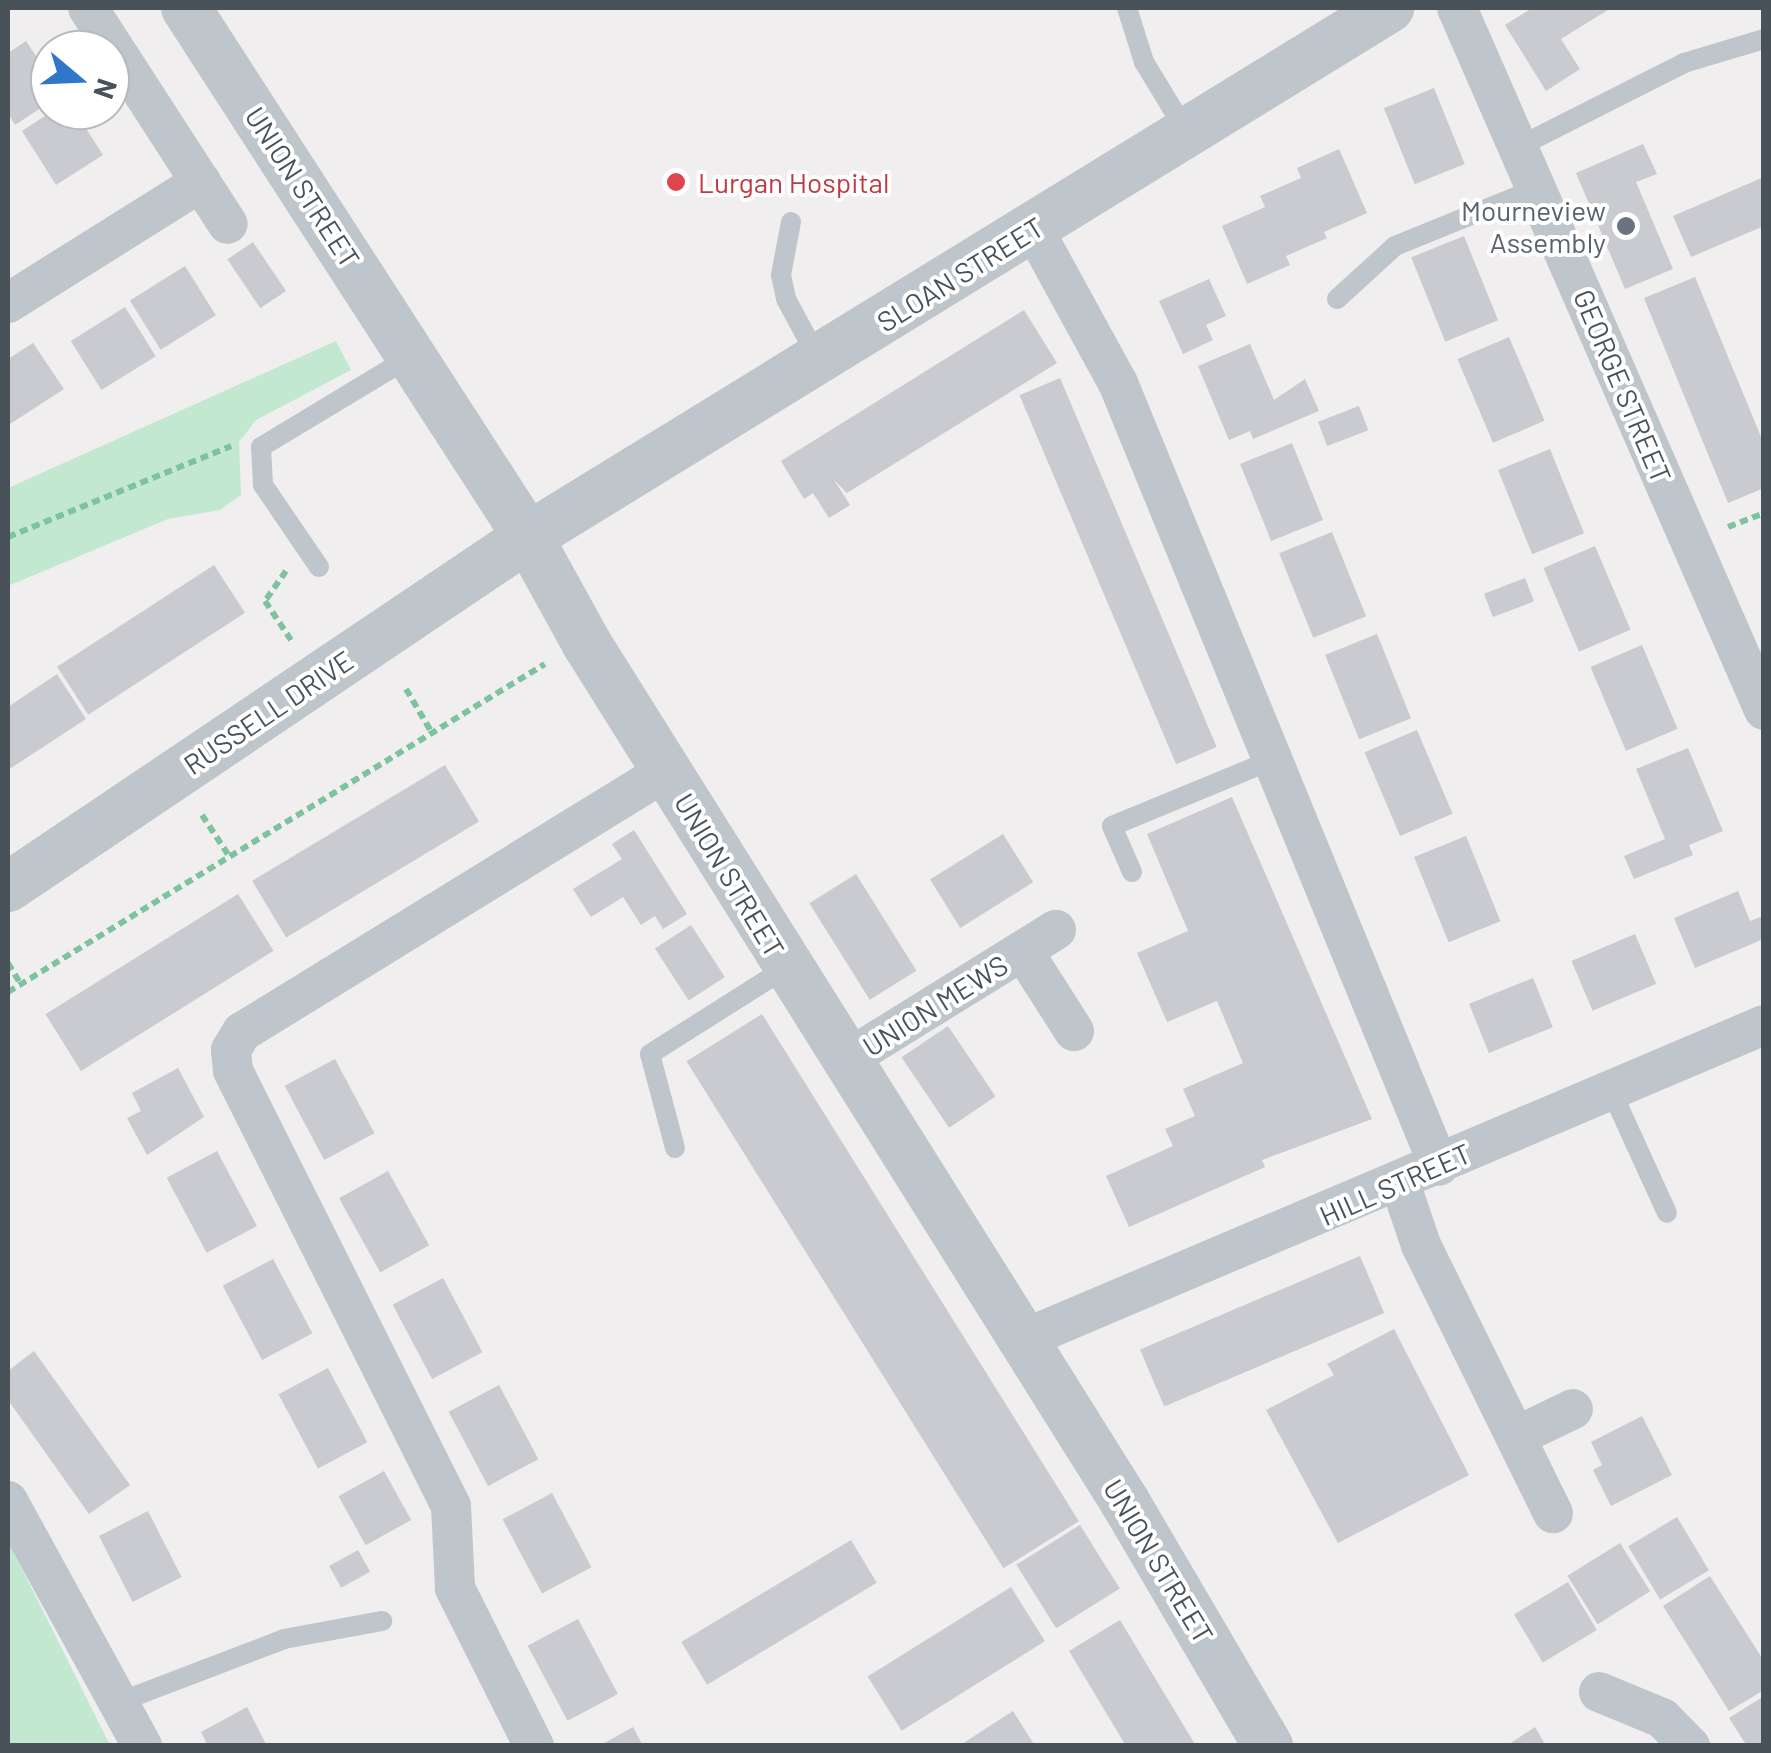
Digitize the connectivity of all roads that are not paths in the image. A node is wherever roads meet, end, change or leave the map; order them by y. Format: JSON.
{"nodes":[{"id":1,"x":88,"y":8,"type":"edge"},
{"id":2,"x":186,"y":8,"type":"edge"},
{"id":3,"x":1127,"y":8,"type":"edge"},
{"id":4,"x":1389,"y":8,"type":"edge"},
{"id":5,"x":1457,"y":8,"type":"edge"},
{"id":6,"x":1764,"y":39,"type":"edge"},
{"id":7,"x":1187,"y":132,"type":"junction"},
{"id":8,"x":1520,"y":146,"type":"junction"},
{"id":9,"x":201,"y":182,"type":"junction"},
{"id":10,"x":1538,"y":188,"type":"junction"},
{"id":11,"x":791,"y":222,"type":"dead end"},
{"id":12,"x":228,"y":224,"type":"dead end"},
{"id":13,"x":1033,"y":228,"type":"junction"},
{"id":14,"x":1337,"y":299,"type":"dead end"},
{"id":15,"x":8,"y":304,"type":"edge"},
{"id":16,"x":411,"y":356,"type":"junction"},
{"id":17,"x":820,"y":361,"type":"junction"},
{"id":18,"x":528,"y":537,"type":"junction"},
{"id":19,"x":318,"y":567,"type":"dead end"},
{"id":20,"x":1764,"y":710,"type":"edge"},
{"id":21,"x":1272,"y":760,"type":"junction"},
{"id":22,"x":667,"y":771,"type":"junction"},
{"id":23,"x":1132,"y":872,"type":"dead end"},
{"id":24,"x":8,"y":888,"type":"edge"},
{"id":25,"x":786,"y":968,"type":"junction"},
{"id":26,"x":1764,"y":1025,"type":"edge"},
{"id":27,"x":1074,"y":1031,"type":"dead end"},
{"id":28,"x":846,"y":1060,"type":"junction"},
{"id":29,"x":1610,"y":1088,"type":"junction"},
{"id":30,"x":675,"y":1148,"type":"dead end"},
{"id":31,"x":1439,"y":1166,"type":"junction"},
{"id":32,"x":1400,"y":1182,"type":"junction"},
{"id":33,"x":1667,"y":1213,"type":"dead end"},
{"id":34,"x":1024,"y":1339,"type":"junction"},
{"id":35,"x":1573,"y":1409,"type":"dead end"},
{"id":36,"x":1518,"y":1436,"type":"junction"},
{"id":37,"x":8,"y":1501,"type":"edge"},
{"id":38,"x":1553,"y":1513,"type":"dead end"},
{"id":39,"x":382,"y":1621,"type":"dead end"},
{"id":40,"x":1599,"y":1692,"type":"dead end"},
{"id":41,"x":122,"y":1701,"type":"junction"},
{"id":42,"x":142,"y":1746,"type":"edge"},
{"id":43,"x":534,"y":1746,"type":"edge"},
{"id":44,"x":1268,"y":1746,"type":"edge"},
{"id":45,"x":1690,"y":1746,"type":"edge"}],
"edges":[{"from":1,"to":9,"type":"street"},
{"from":2,"to":16,"type":"street","name":"UNION STREET"},
{"from":3,"to":7,"type":"lane"},
{"from":4,"to":7,"type":"street","name":"SLOAN STREET"},
{"from":5,"to":8,"type":"street","name":"GEORGE STREET"},
{"from":6,"to":8,"type":"lane"},
{"from":7,"to":13,"type":"street","name":"SLOAN STREET"},
{"from":8,"to":10,"type":"street","name":"GEORGE STREET"},
{"from":9,"to":12,"type":"street"},
{"from":9,"to":15,"type":"street"},
{"from":10,"to":14,"type":"lane"},
{"from":10,"to":20,"type":"street","name":"GEORGE STREET"},
{"from":11,"to":17,"type":"lane"},
{"from":13,"to":17,"type":"street","name":"SLOAN STREET"},
{"from":13,"to":21,"type":"street"},
{"from":16,"to":18,"type":"street","name":"UNION STREET"},
{"from":16,"to":19,"type":"lane"},
{"from":17,"to":18,"type":"street","name":"SLOAN STREET"},
{"from":18,"to":22,"type":"street","name":"UNION STREET"},
{"from":18,"to":24,"type":"street","name":"RUSSELL DRIVE"},
{"from":21,"to":23,"type":"lane"},
{"from":21,"to":31,"type":"street"},
{"from":22,"to":25,"type":"street","name":"UNION STREET"},
{"from":22,"to":43,"type":"street"},
{"from":25,"to":28,"type":"street","name":"UNION STREET"},
{"from":25,"to":30,"type":"lane"},
{"from":26,"to":29,"type":"street","name":"HILL STREET"},
{"from":27,"to":28,"type":"street","name":"UNION MEWS"},
{"from":28,"to":34,"type":"street","name":"UNION STREET"},
{"from":29,"to":31,"type":"street","name":"HILL STREET"},
{"from":29,"to":33,"type":"lane"},
{"from":31,"to":32,"type":"street","name":"HILL STREET"},
{"from":32,"to":34,"type":"street","name":"HILL STREET"},
{"from":32,"to":36,"type":"street"},
{"from":34,"to":44,"type":"street","name":"UNION STREET"},
{"from":35,"to":36,"type":"street"},
{"from":36,"to":38,"type":"street"},
{"from":37,"to":41,"type":"street"},
{"from":39,"to":41,"type":"lane"},
{"from":40,"to":45,"type":"street"},
{"from":41,"to":42,"type":"street"}]}
